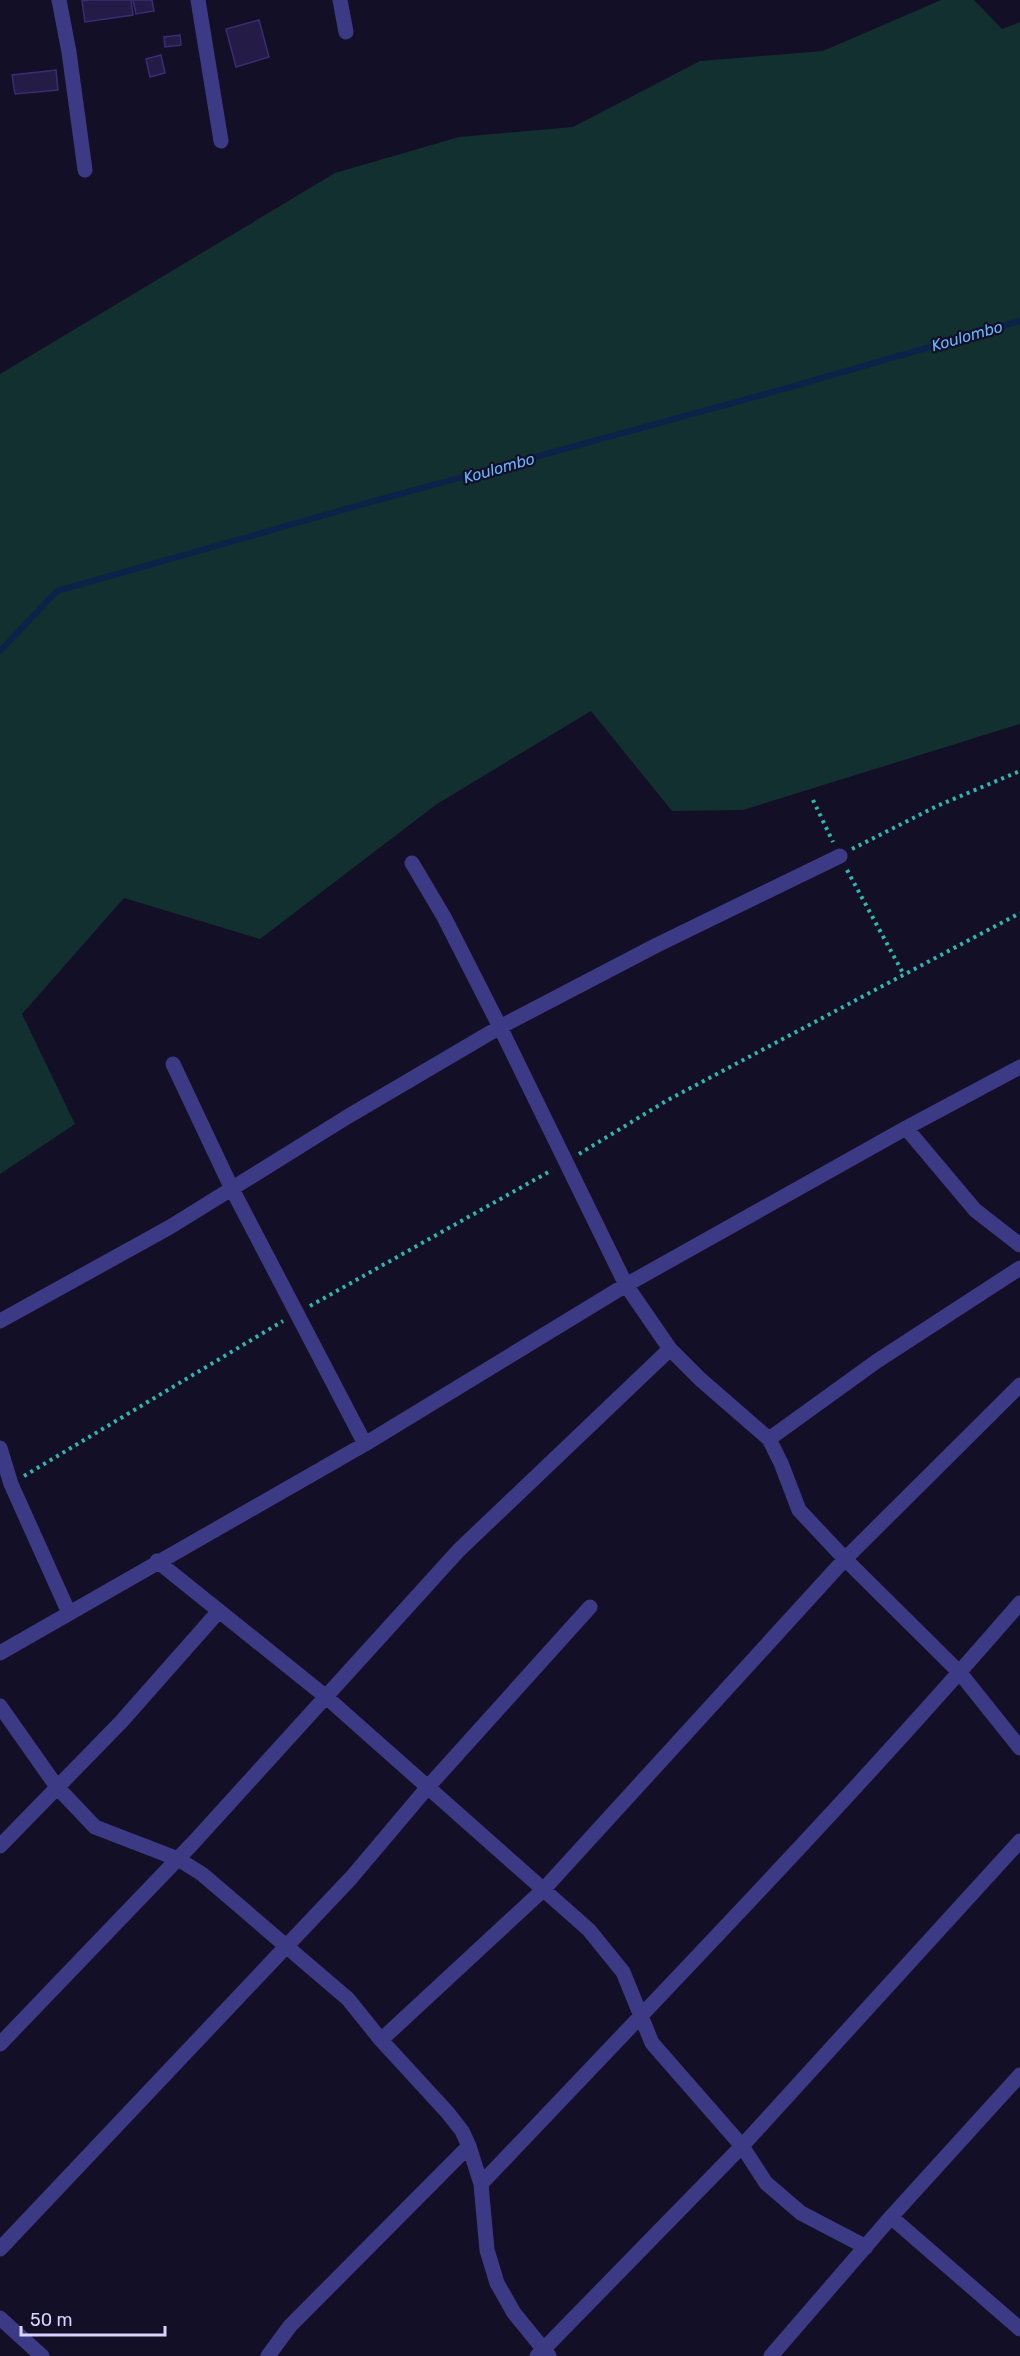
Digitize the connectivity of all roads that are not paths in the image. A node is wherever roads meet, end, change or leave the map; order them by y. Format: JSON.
{"nodes":[{"id":1,"x":59,"y":0,"type":"edge"},
{"id":2,"x":198,"y":0,"type":"edge"},
{"id":3,"x":340,"y":0,"type":"edge"},
{"id":4,"x":346,"y":32,"type":"dead end"},
{"id":5,"x":221,"y":141,"type":"dead end"},
{"id":6,"x":85,"y":170,"type":"dead end"},
{"id":7,"x":840,"y":856,"type":"road end"},
{"id":8,"x":412,"y":863,"type":"dead end"},
{"id":9,"x":500,"y":1027,"type":"junction"},
{"id":10,"x":173,"y":1064,"type":"dead end"},
{"id":11,"x":1020,"y":1066,"type":"edge"},
{"id":12,"x":906,"y":1128,"type":"junction"},
{"id":13,"x":232,"y":1189,"type":"junction"},
{"id":14,"x":1020,"y":1245,"type":"edge"},
{"id":15,"x":1020,"y":1268,"type":"edge"},
{"id":16,"x":626,"y":1285,"type":"junction"},
{"id":17,"x":0,"y":1321,"type":"edge"},
{"id":18,"x":670,"y":1349,"type":"junction"},
{"id":19,"x":1020,"y":1385,"type":"edge"},
{"id":20,"x":769,"y":1439,"type":"junction"},
{"id":21,"x":365,"y":1444,"type":"junction"},
{"id":22,"x":0,"y":1448,"type":"edge"},
{"id":23,"x":845,"y":1559,"type":"junction"},
{"id":24,"x":157,"y":1561,"type":"junction"},
{"id":25,"x":1020,"y":1604,"type":"edge"},
{"id":26,"x":590,"y":1607,"type":"dead end"},
{"id":27,"x":219,"y":1611,"type":"junction"},
{"id":28,"x":69,"y":1613,"type":"junction"},
{"id":29,"x":0,"y":1653,"type":"edge"},
{"id":30,"x":960,"y":1673,"type":"junction"},
{"id":31,"x":326,"y":1696,"type":"junction"},
{"id":32,"x":0,"y":1706,"type":"edge"},
{"id":33,"x":1020,"y":1748,"type":"edge"},
{"id":34,"x":57,"y":1787,"type":"junction"},
{"id":35,"x":427,"y":1788,"type":"junction"},
{"id":36,"x":1020,"y":1841,"type":"edge"},
{"id":37,"x":0,"y":1846,"type":"edge"},
{"id":38,"x":178,"y":1859,"type":"junction"},
{"id":39,"x":544,"y":1889,"type":"junction"},
{"id":40,"x":286,"y":1946,"type":"junction"},
{"id":41,"x":641,"y":2015,"type":"junction"},
{"id":42,"x":381,"y":2040,"type":"junction"},
{"id":43,"x":0,"y":2044,"type":"edge"},
{"id":44,"x":1020,"y":2075,"type":"edge"},
{"id":45,"x":469,"y":2146,"type":"junction"},
{"id":46,"x":742,"y":2146,"type":"junction"},
{"id":47,"x":481,"y":2184,"type":"junction"},
{"id":48,"x":891,"y":2217,"type":"junction"},
{"id":49,"x":866,"y":2247,"type":"junction"},
{"id":50,"x":0,"y":2249,"type":"edge"},
{"id":51,"x":0,"y":2318,"type":"edge"},
{"id":52,"x":1020,"y":2329,"type":"edge"},
{"id":53,"x":542,"y":2354,"type":"edge"},
{"id":54,"x":42,"y":2356,"type":"edge"},
{"id":55,"x":268,"y":2356,"type":"edge"},
{"id":56,"x":771,"y":2356,"type":"edge"}],
"edges":[{"from":1,"to":6,"type":"street"},
{"from":2,"to":5,"type":"street"},
{"from":3,"to":4,"type":"street"},
{"from":7,"to":9,"type":"street"},
{"from":8,"to":9,"type":"street"},
{"from":9,"to":13,"type":"street"},
{"from":9,"to":16,"type":"street"},
{"from":10,"to":13,"type":"street"},
{"from":11,"to":12,"type":"street"},
{"from":12,"to":14,"type":"street"},
{"from":12,"to":16,"type":"street"},
{"from":13,"to":17,"type":"street"},
{"from":13,"to":21,"type":"street"},
{"from":15,"to":20,"type":"street"},
{"from":16,"to":18,"type":"street"},
{"from":16,"to":21,"type":"street"},
{"from":18,"to":20,"type":"street"},
{"from":18,"to":31,"type":"street"},
{"from":19,"to":23,"type":"street"},
{"from":20,"to":23,"type":"street"},
{"from":21,"to":24,"type":"street"},
{"from":22,"to":28,"type":"street"},
{"from":23,"to":30,"type":"street"},
{"from":23,"to":39,"type":"street"},
{"from":24,"to":27,"type":"street"},
{"from":24,"to":28,"type":"street"},
{"from":25,"to":30,"type":"street"},
{"from":26,"to":35,"type":"street"},
{"from":27,"to":31,"type":"street"},
{"from":27,"to":34,"type":"street"},
{"from":28,"to":29,"type":"street"},
{"from":30,"to":33,"type":"street"},
{"from":30,"to":41,"type":"street"},
{"from":31,"to":35,"type":"street"},
{"from":31,"to":38,"type":"street"},
{"from":32,"to":34,"type":"street"},
{"from":34,"to":37,"type":"street"},
{"from":34,"to":38,"type":"street"},
{"from":35,"to":39,"type":"street"},
{"from":35,"to":40,"type":"street"},
{"from":36,"to":46,"type":"street"},
{"from":38,"to":40,"type":"street"},
{"from":38,"to":43,"type":"street"},
{"from":39,"to":41,"type":"street"},
{"from":39,"to":42,"type":"street"},
{"from":40,"to":42,"type":"street"},
{"from":40,"to":50,"type":"street"},
{"from":41,"to":46,"type":"street"},
{"from":41,"to":47,"type":"street"},
{"from":42,"to":45,"type":"street"},
{"from":44,"to":48,"type":"street"},
{"from":45,"to":47,"type":"street"},
{"from":45,"to":55,"type":"street"},
{"from":46,"to":49,"type":"street"},
{"from":46,"to":53,"type":"street"},
{"from":47,"to":53,"type":"street"},
{"from":48,"to":49,"type":"street"},
{"from":48,"to":52,"type":"street"},
{"from":49,"to":56,"type":"street"},
{"from":51,"to":54,"type":"street"}]}
